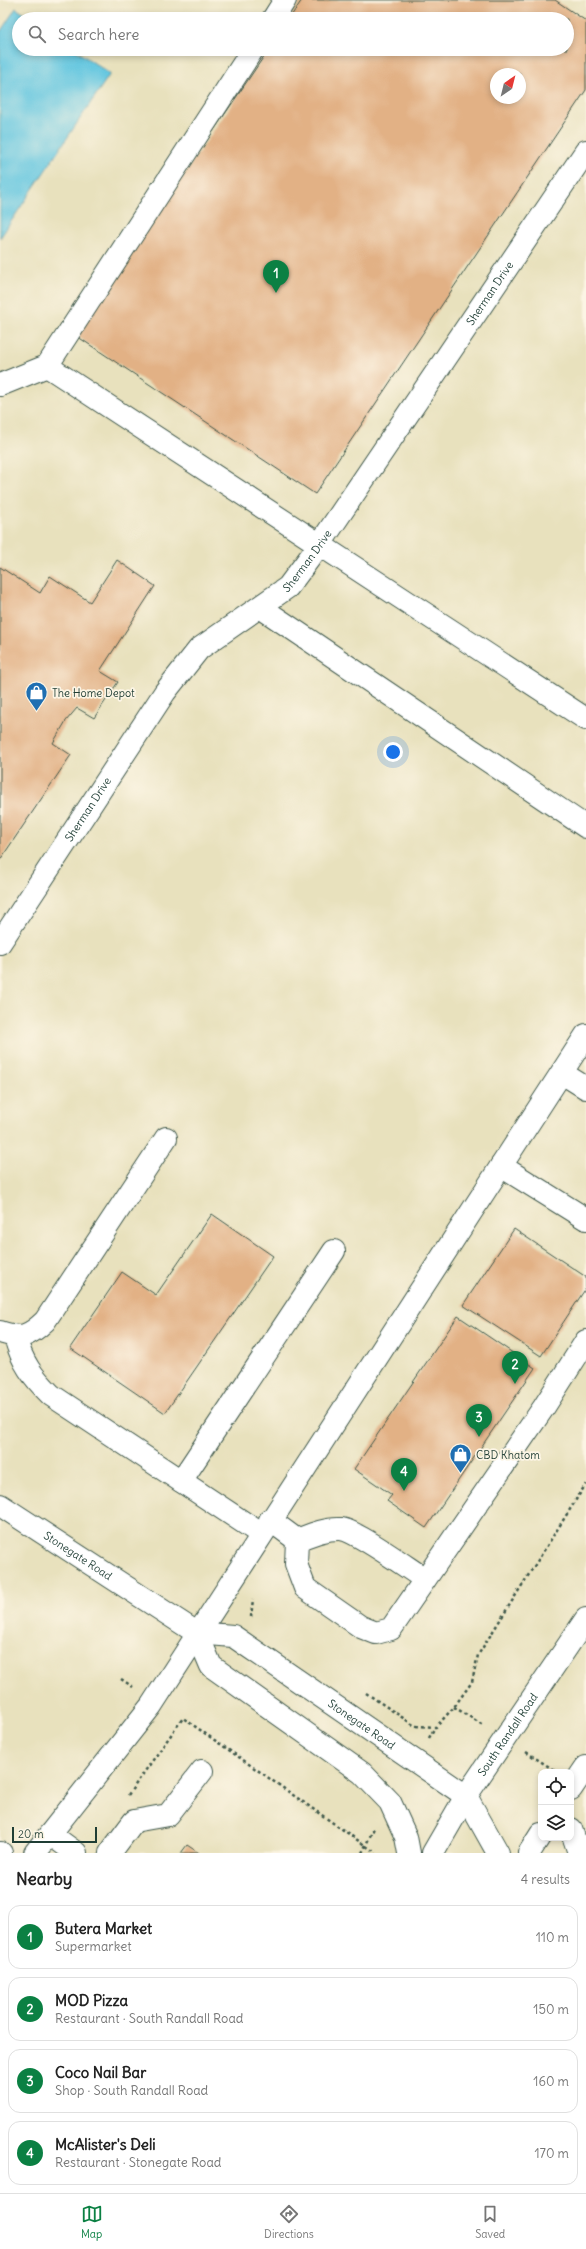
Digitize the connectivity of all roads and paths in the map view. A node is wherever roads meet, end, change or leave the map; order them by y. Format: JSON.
{"nodes":[{"id":1,"x":285,"y":0,"type":"edge"},
{"id":2,"x":277,"y":12,"type":"edge"},
{"id":3,"x":248,"y":56,"type":"edge"},
{"id":4,"x":586,"y":151,"type":"edge"},
{"id":5,"x":47,"y":366,"type":"junction"},
{"id":6,"x":0,"y":386,"type":"edge"},
{"id":7,"x":320,"y":544,"type":"junction"},
{"id":8,"x":260,"y":607,"type":"junction"},
{"id":9,"x":586,"y":718,"type":"edge"},
{"id":10,"x":586,"y":827,"type":"edge"},
{"id":11,"x":0,"y":943,"type":"edge"},
{"id":12,"x":586,"y":1035,"type":"edge"},
{"id":13,"x":562,"y":1073,"type":"junction"},
{"id":14,"x":586,"y":1088,"type":"edge"},
{"id":15,"x":166,"y":1138,"type":"dead end"},
{"id":16,"x":501,"y":1166,"type":"junction"},
{"id":17,"x":586,"y":1219,"type":"edge"},
{"id":18,"x":334,"y":1251,"type":"dead end"},
{"id":19,"x":8,"y":1334,"type":"edge"},
{"id":20,"x":586,"y":1341,"type":"edge"},
{"id":21,"x":181,"y":1481,"type":"junction"},
{"id":22,"x":0,"y":1505,"type":"edge"},
{"id":23,"x":266,"y":1527,"type":"junction"},
{"id":24,"x":297,"y":1540,"type":"junction"},
{"id":25,"x":425,"y":1579,"type":"junction"},
{"id":26,"x":586,"y":1619,"type":"edge"},
{"id":27,"x":197,"y":1633,"type":"junction"},
{"id":28,"x":586,"y":1767,"type":"edge"},
{"id":29,"x":202,"y":1771,"type":"dead end"},
{"id":30,"x":574,"y":1785,"type":"edge"},
{"id":31,"x":466,"y":1796,"type":"junction"},
{"id":32,"x":50,"y":1834,"type":"junction"},
{"id":33,"x":538,"y":1838,"type":"edge"},
{"id":34,"x":574,"y":1838,"type":"edge"},
{"id":35,"x":35,"y":1853,"type":"edge"},
{"id":36,"x":76,"y":1853,"type":"edge"},
{"id":37,"x":110,"y":1853,"type":"edge"},
{"id":38,"x":362,"y":1853,"type":"edge"},
{"id":39,"x":376,"y":1853,"type":"edge"},
{"id":40,"x":409,"y":1853,"type":"edge"},
{"id":41,"x":433,"y":1853,"type":"edge"},
{"id":42,"x":498,"y":1853,"type":"edge"},
{"id":43,"x":528,"y":1853,"type":"edge"},
{"id":44,"x":579,"y":1853,"type":"edge"}],
"edges":[{"from":1,"to":2,"type":"street"},
{"from":3,"to":5,"type":"street"},
{"from":4,"to":7,"type":"street","name":"Sherman Drive"},
{"from":5,"to":6,"type":"street"},
{"from":5,"to":7,"type":"street"},
{"from":7,"to":8,"type":"street","name":"Sherman Drive"},
{"from":7,"to":9,"type":"street"},
{"from":8,"to":10,"type":"street"},
{"from":8,"to":11,"type":"street","name":"Sherman Drive"},
{"from":12,"to":13,"type":"street"},
{"from":13,"to":14,"type":"street"},
{"from":13,"to":16,"type":"street"},
{"from":15,"to":19,"type":"street"},
{"from":16,"to":17,"type":"street"},
{"from":16,"to":23,"type":"street"},
{"from":18,"to":21,"type":"street"},
{"from":19,"to":21,"type":"street"},
{"from":20,"to":25,"type":"street"},
{"from":21,"to":23,"type":"street"},
{"from":22,"to":27,"type":"street","name":"Stonegate Road"},
{"from":23,"to":24,"type":"street"},
{"from":23,"to":27,"type":"street"},
{"from":24,"to":25,"type":"street"},
{"from":24,"to":25,"type":"street"},
{"from":26,"to":31,"type":"street","name":"South Randall Road"},
{"from":27,"to":31,"type":"street","name":"Stonegate Road"},
{"from":27,"to":32,"type":"street"},
{"from":27,"to":40,"type":"street"},
{"from":28,"to":30,"type":"street"},
{"from":29,"to":37,"type":"street"},
{"from":31,"to":41,"type":"street","name":"South Randall Road"},
{"from":31,"to":42,"type":"street","name":"Stonegate Road"},
{"from":32,"to":35,"type":"street"},
{"from":32,"to":36,"type":"street"},
{"from":33,"to":43,"type":"street"},
{"from":34,"to":44,"type":"street"},
{"from":38,"to":39,"type":"path"}]}
